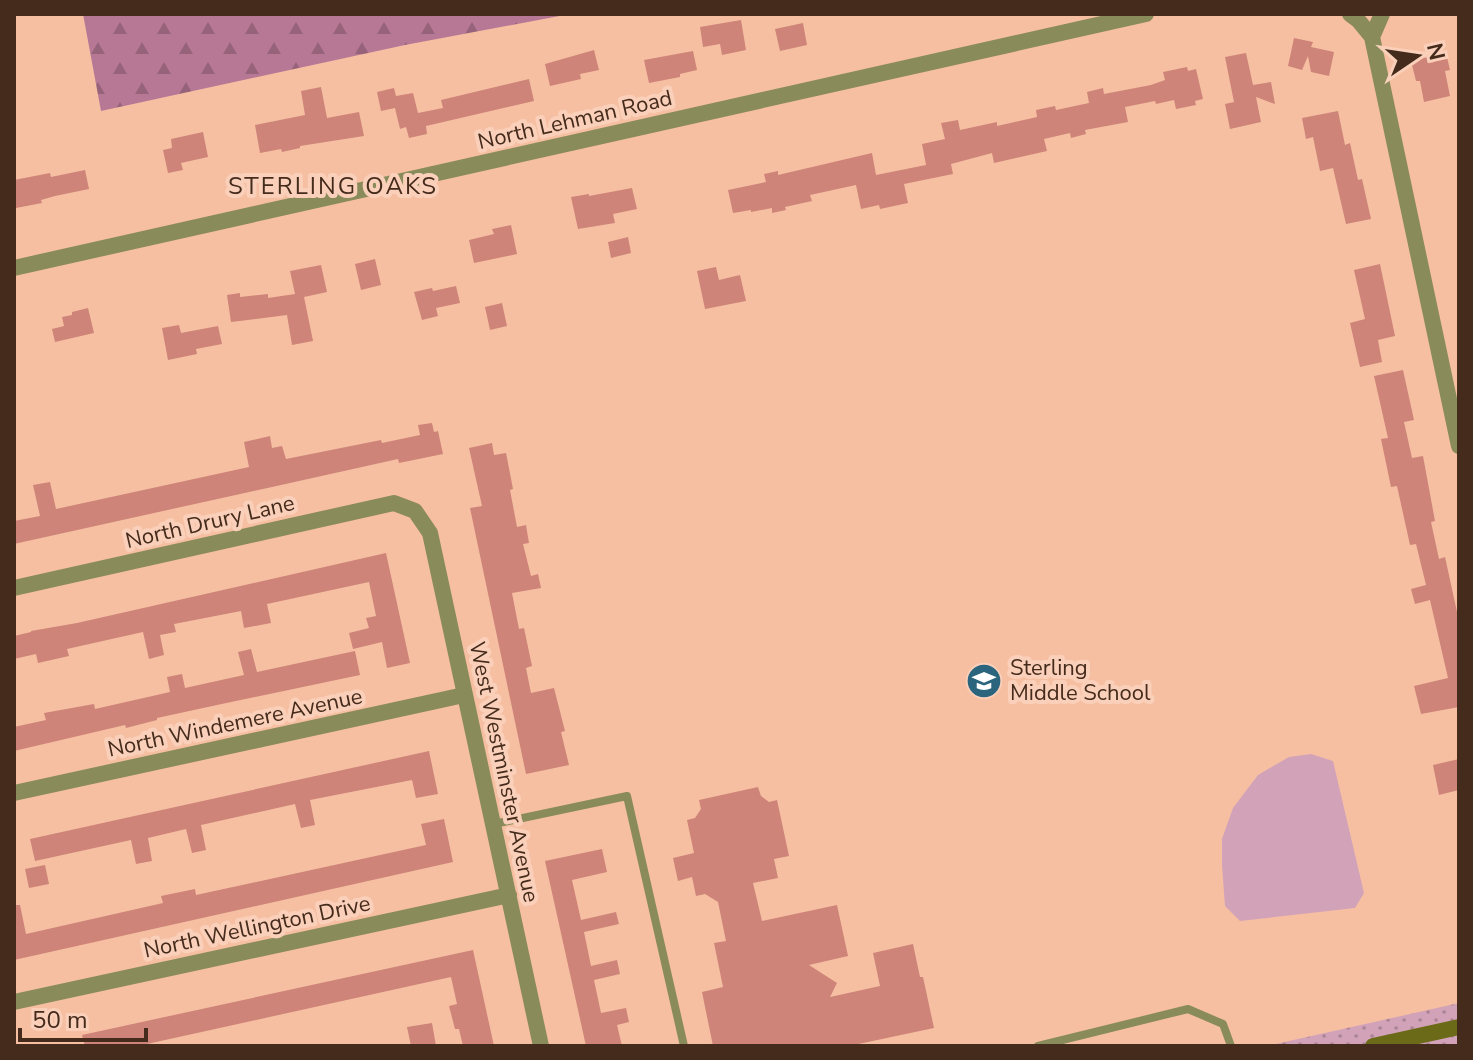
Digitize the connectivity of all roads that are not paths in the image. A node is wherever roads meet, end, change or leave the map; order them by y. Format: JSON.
{"nodes":[{"id":1,"x":1146,"y":14,"type":"edge"},
{"id":2,"x":1350,"y":14,"type":"edge"},
{"id":3,"x":1382,"y":14,"type":"edge"},
{"id":4,"x":1372,"y":37,"type":"junction"},
{"id":5,"x":14,"y":268,"type":"edge"},
{"id":6,"x":1457,"y":427,"type":"edge"},
{"id":7,"x":1459,"y":446,"type":"edge"},
{"id":8,"x":415,"y":511,"type":"joint"},
{"id":9,"x":14,"y":588,"type":"edge"},
{"id":10,"x":464,"y":695,"type":"junction"},
{"id":11,"x":14,"y":793,"type":"edge"},
{"id":12,"x":493,"y":825,"type":"junction"},
{"id":13,"x":509,"y":895,"type":"junction"},
{"id":14,"x":14,"y":1002,"type":"edge"},
{"id":15,"x":1459,"y":1027,"type":"edge"},
{"id":16,"x":541,"y":1046,"type":"edge"},
{"id":17,"x":684,"y":1046,"type":"edge"},
{"id":18,"x":1038,"y":1046,"type":"edge"},
{"id":19,"x":1231,"y":1046,"type":"edge"},
{"id":20,"x":1373,"y":1046,"type":"edge"}],
"edges":[{"from":1,"to":5,"type":"street","name":"North Lehman Road"},
{"from":2,"to":4,"type":"street"},
{"from":3,"to":4,"type":"street"},
{"from":4,"to":6,"type":"street"},
{"from":6,"to":7,"type":"street"},
{"from":8,"to":9,"type":"street","name":"North Drury Lane"},
{"from":8,"to":10,"type":"street","name":"West Westminster Avenue"},
{"from":10,"to":11,"type":"street","name":"North Windemere Avenue"},
{"from":10,"to":12,"type":"street","name":"West Westminster Avenue"},
{"from":12,"to":13,"type":"street","name":"West Westminster Avenue"},
{"from":12,"to":17,"type":"lane"},
{"from":13,"to":14,"type":"street","name":"North Wellington Drive"},
{"from":13,"to":16,"type":"street","name":"West Westminster Avenue"},
{"from":15,"to":20,"type":"main road"},
{"from":18,"to":19,"type":"lane"}]}
